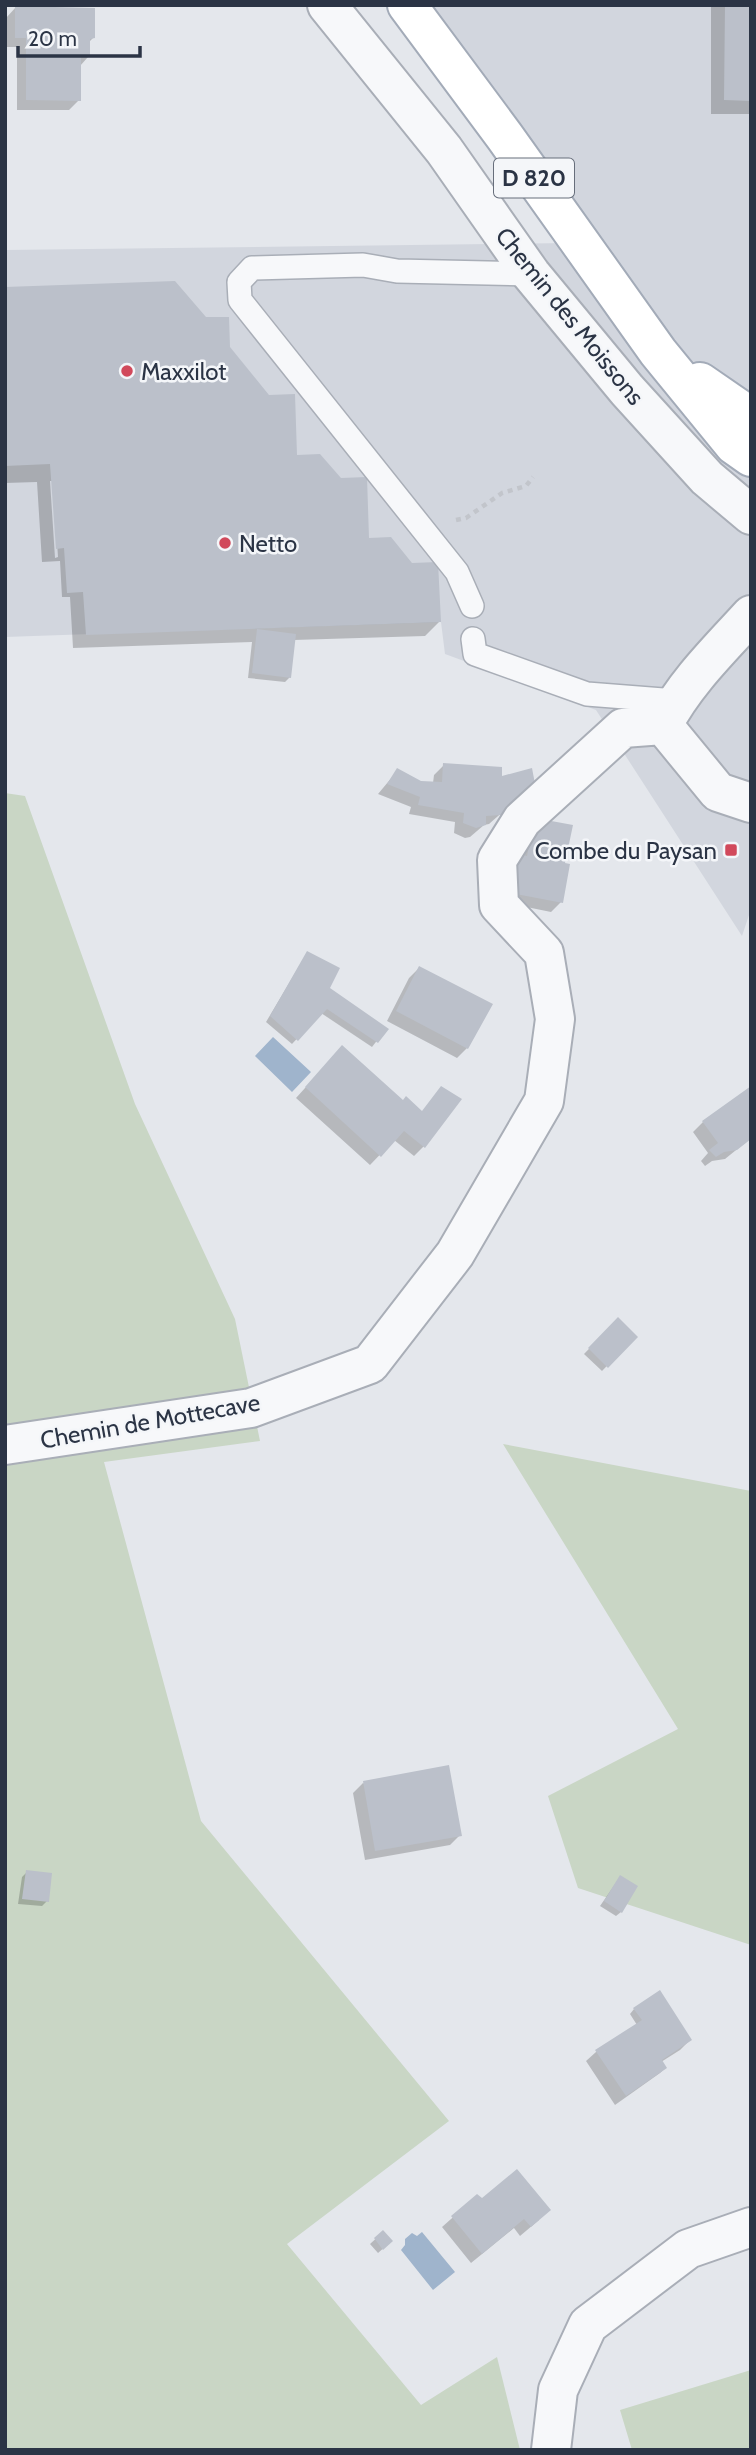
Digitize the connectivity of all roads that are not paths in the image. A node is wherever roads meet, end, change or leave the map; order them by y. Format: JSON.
{"nodes":[{"id":1,"x":327,"y":5,"type":"edge"},
{"id":2,"x":407,"y":5,"type":"edge"},
{"id":3,"x":531,"y":274,"type":"junction"},
{"id":4,"x":658,"y":352,"type":"junction"},
{"id":5,"x":751,"y":417,"type":"edge"},
{"id":6,"x":751,"y":457,"type":"edge"},
{"id":7,"x":751,"y":515,"type":"edge"},
{"id":8,"x":472,"y":606,"type":"dead end"},
{"id":9,"x":751,"y":615,"type":"edge"},
{"id":10,"x":473,"y":639,"type":"dead end"},
{"id":11,"x":669,"y":713,"type":"junction"},
{"id":12,"x":751,"y":803,"type":"edge"},
{"id":13,"x":5,"y":1445,"type":"edge"},
{"id":14,"x":751,"y":2227,"type":"edge"},
{"id":15,"x":551,"y":2450,"type":"edge"}],
"edges":[{"from":1,"to":3,"type":"street","name":"Chemin des Moissons"},
{"from":2,"to":4,"type":"main road","number":"D 820"},
{"from":3,"to":7,"type":"street","name":"Chemin des Moissons"},
{"from":3,"to":8,"type":"lane"},
{"from":4,"to":5,"type":"main road","number":"D 820"},
{"from":4,"to":6,"type":"main road","number":"D 820"},
{"from":9,"to":11,"type":"street"},
{"from":10,"to":11,"type":"lane"},
{"from":11,"to":12,"type":"street"},
{"from":11,"to":13,"type":"street","name":"Chemin de Mottecave"},
{"from":14,"to":15,"type":"street"}]}
